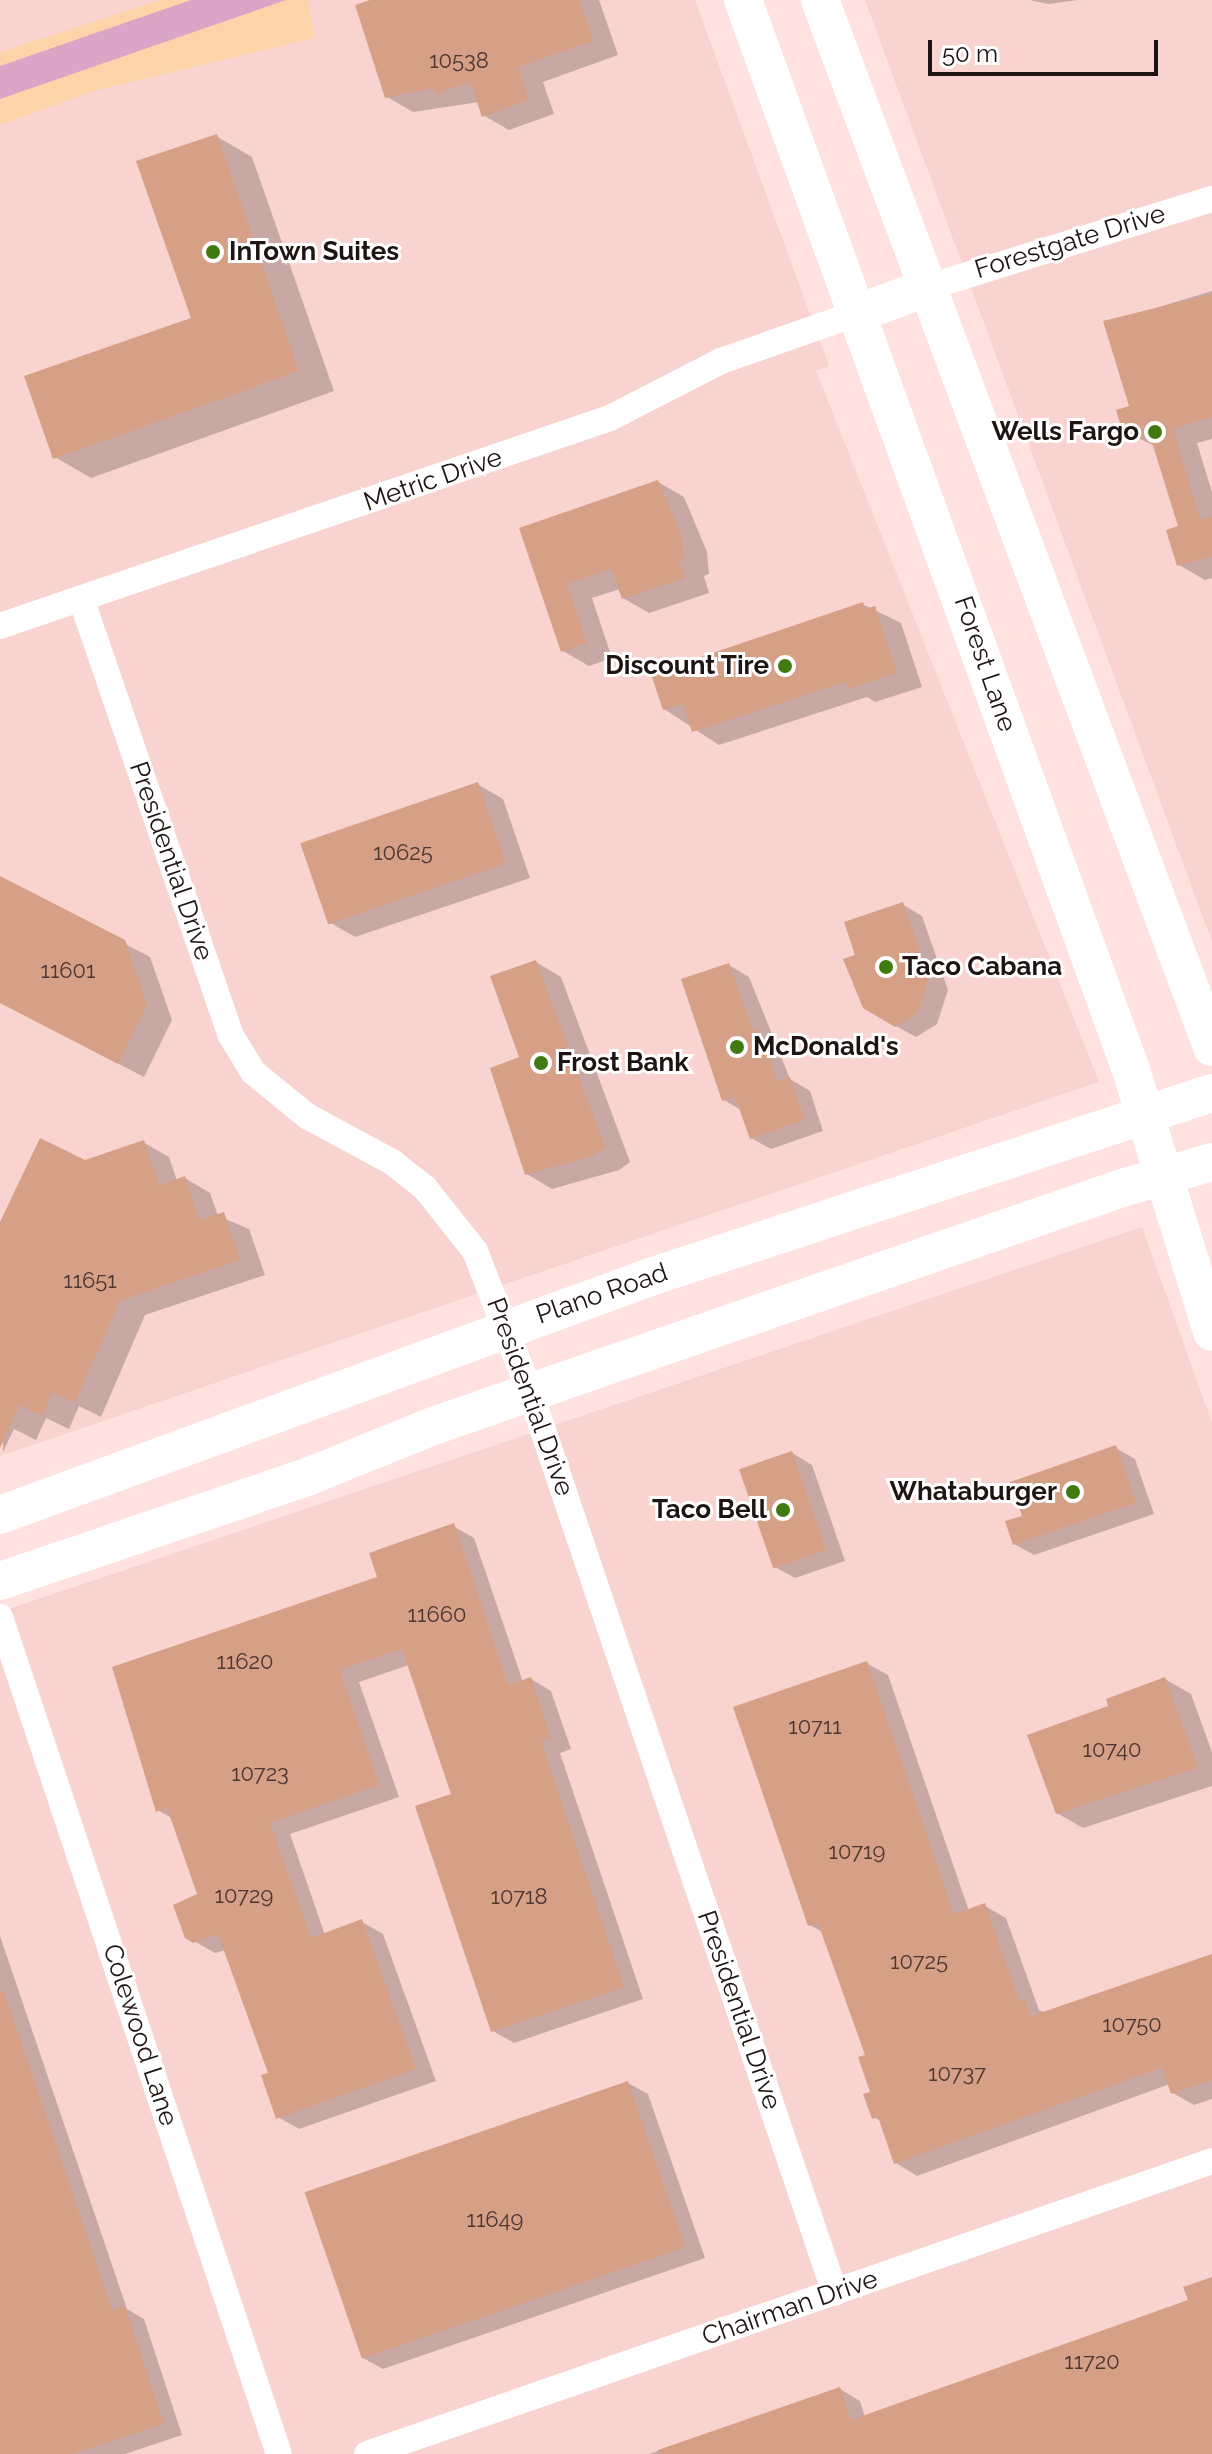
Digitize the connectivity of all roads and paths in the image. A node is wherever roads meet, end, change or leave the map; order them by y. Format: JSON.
{"nodes":[{"id":1,"x":743,"y":0,"type":"edge"},
{"id":2,"x":820,"y":0,"type":"edge"},
{"id":3,"x":1212,"y":199,"type":"edge"},
{"id":4,"x":929,"y":287,"type":"junction"},
{"id":5,"x":858,"y":313,"type":"junction"},
{"id":6,"x":82,"y":601,"type":"junction"},
{"id":7,"x":0,"y":626,"type":"edge"},
{"id":8,"x":1212,"y":1047,"type":"edge"},
{"id":9,"x":1212,"y":1093,"type":"edge"},
{"id":10,"x":1144,"y":1113,"type":"junction"},
{"id":11,"x":1212,"y":1162,"type":"edge"},
{"id":12,"x":1163,"y":1176,"type":"junction"},
{"id":13,"x":507,"y":1328,"type":"junction"},
{"id":14,"x":1212,"y":1332,"type":"edge"},
{"id":15,"x":530,"y":1392,"type":"junction"},
{"id":16,"x":0,"y":1515,"type":"edge"},
{"id":17,"x":0,"y":1581,"type":"edge"},
{"id":18,"x":0,"y":1617,"type":"edge"},
{"id":19,"x":1212,"y":2161,"type":"edge"},
{"id":20,"x":835,"y":2293,"type":"junction"},
{"id":21,"x":279,"y":2454,"type":"edge"},
{"id":22,"x":367,"y":2454,"type":"edge"}],
"edges":[{"from":1,"to":5,"type":"main road","name":"Forest Lane"},
{"from":2,"to":4,"type":"main road"},
{"from":3,"to":4,"type":"street","name":"Forestgate Drive"},
{"from":4,"to":5,"type":"main road"},
{"from":4,"to":8,"type":"main road"},
{"from":5,"to":6,"type":"street","name":"Metric Drive"},
{"from":5,"to":10,"type":"main road","name":"Forest Lane"},
{"from":6,"to":7,"type":"street","name":"Metric Drive"},
{"from":6,"to":13,"type":"street","name":"Presidential Drive"},
{"from":9,"to":10,"type":"main road","name":"Plano Road"},
{"from":10,"to":12,"type":"main road","name":"Forest Lane"},
{"from":10,"to":13,"type":"main road","name":"Plano Road"},
{"from":11,"to":12,"type":"main road"},
{"from":12,"to":14,"type":"main road","name":"Forest Lane"},
{"from":12,"to":15,"type":"main road"},
{"from":13,"to":15,"type":"street","name":"Presidential Drive"},
{"from":13,"to":16,"type":"main road","name":"Plano Road"},
{"from":15,"to":17,"type":"main road"},
{"from":15,"to":20,"type":"street","name":"Presidential Drive"},
{"from":18,"to":21,"type":"street","name":"Colewood Lane"},
{"from":19,"to":20,"type":"street","name":"Chairman Drive"},
{"from":20,"to":22,"type":"street","name":"Chairman Drive"}]}
